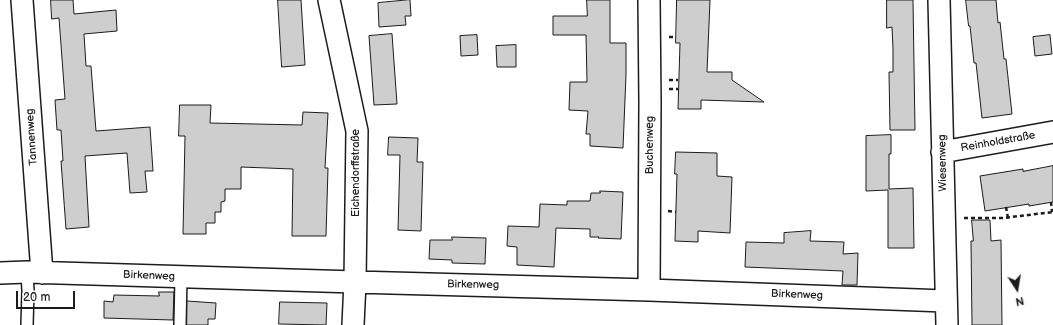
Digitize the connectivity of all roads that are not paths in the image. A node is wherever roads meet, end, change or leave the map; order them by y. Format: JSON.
{"nodes":[{"id":1,"x":22,"y":0,"type":"edge"},
{"id":2,"x":329,"y":0,"type":"edge"},
{"id":3,"x":649,"y":0,"type":"edge"},
{"id":4,"x":939,"y":0,"type":"edge"},
{"id":5,"x":1053,"y":132,"type":"edge"},
{"id":6,"x":942,"y":152,"type":"junction"},
{"id":7,"x":0,"y":272,"type":"edge"},
{"id":8,"x":35,"y":273,"type":"junction"},
{"id":9,"x":181,"y":277,"type":"junction"},
{"id":10,"x":355,"y":282,"type":"junction"},
{"id":11,"x":649,"y":290,"type":"junction"},
{"id":12,"x":945,"y":301,"type":"junction"},
{"id":13,"x":26,"y":325,"type":"edge"},
{"id":14,"x":180,"y":325,"type":"edge"},
{"id":15,"x":353,"y":325,"type":"edge"},
{"id":16,"x":946,"y":325,"type":"edge"}],
"edges":[{"from":1,"to":8,"type":"street","name":"Tannenweg"},
{"from":2,"to":10,"type":"street","name":"Eichendorffstraße"},
{"from":3,"to":11,"type":"street","name":"Buchenweg"},
{"from":4,"to":6,"type":"street","name":"Wiesenweg"},
{"from":5,"to":6,"type":"street","name":"Reinholdstraße"},
{"from":6,"to":12,"type":"street","name":"Wiesenweg"},
{"from":7,"to":8,"type":"street","name":"Birkenweg"},
{"from":8,"to":9,"type":"street","name":"Birkenweg"},
{"from":8,"to":13,"type":"lane"},
{"from":9,"to":10,"type":"street","name":"Birkenweg"},
{"from":9,"to":14,"type":"lane"},
{"from":10,"to":11,"type":"street","name":"Birkenweg"},
{"from":10,"to":15,"type":"street","name":"Eichendorffstraße"},
{"from":11,"to":12,"type":"street","name":"Birkenweg"},
{"from":12,"to":16,"type":"street","name":"Wiesenweg"}]}
